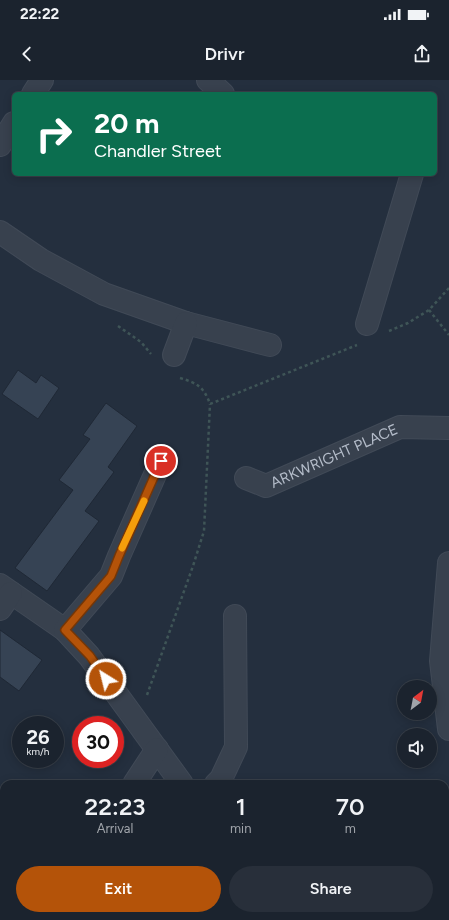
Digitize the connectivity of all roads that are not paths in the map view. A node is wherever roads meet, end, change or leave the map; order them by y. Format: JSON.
{"nodes":[{"id":1,"x":42,"y":80,"type":"edge"},
{"id":2,"x":208,"y":80,"type":"edge"},
{"id":3,"x":34,"y":92,"type":"edge"},
{"id":4,"x":221,"y":92,"type":"edge"},
{"id":5,"x":12,"y":126,"type":"edge"},
{"id":6,"x":0,"y":145,"type":"edge"},
{"id":7,"x":411,"y":176,"type":"edge"},
{"id":8,"x":0,"y":232,"type":"edge"},
{"id":9,"x":186,"y":323,"type":"junction"},
{"id":10,"x":367,"y":324,"type":"dead end"},
{"id":11,"x":270,"y":345,"type":"dead end"},
{"id":12,"x":174,"y":355,"type":"dead end"},
{"id":13,"x":449,"y":428,"type":"edge"},
{"id":14,"x":161,"y":461,"type":"dead end"},
{"id":15,"x":246,"y":478,"type":"dead end"},
{"id":16,"x":449,"y":563,"type":"edge"},
{"id":17,"x":4,"y":596,"type":"edge"},
{"id":18,"x":236,"y":616,"type":"dead end"},
{"id":19,"x":65,"y":630,"type":"junction"},
{"id":20,"x":449,"y":729,"type":"edge"},
{"id":21,"x":157,"y":749,"type":"junction"},
{"id":22,"x":137,"y":780,"type":"edge"},
{"id":23,"x":179,"y":780,"type":"edge"},
{"id":24,"x":220,"y":780,"type":"edge"}],
"edges":[{"from":1,"to":3,"type":"street"},
{"from":2,"to":4,"type":"street"},
{"from":5,"to":6,"type":"street"},
{"from":7,"to":10,"type":"street"},
{"from":8,"to":9,"type":"street"},
{"from":9,"to":11,"type":"street"},
{"from":9,"to":12,"type":"street"},
{"from":13,"to":15,"type":"street","name":"ARKWRIGHT PLACE"},
{"from":14,"to":19,"type":"street"},
{"from":16,"to":20,"type":"street"},
{"from":17,"to":19,"type":"street"},
{"from":18,"to":24,"type":"street"},
{"from":19,"to":21,"type":"street"},
{"from":21,"to":22,"type":"street"},
{"from":21,"to":23,"type":"street"}]}
